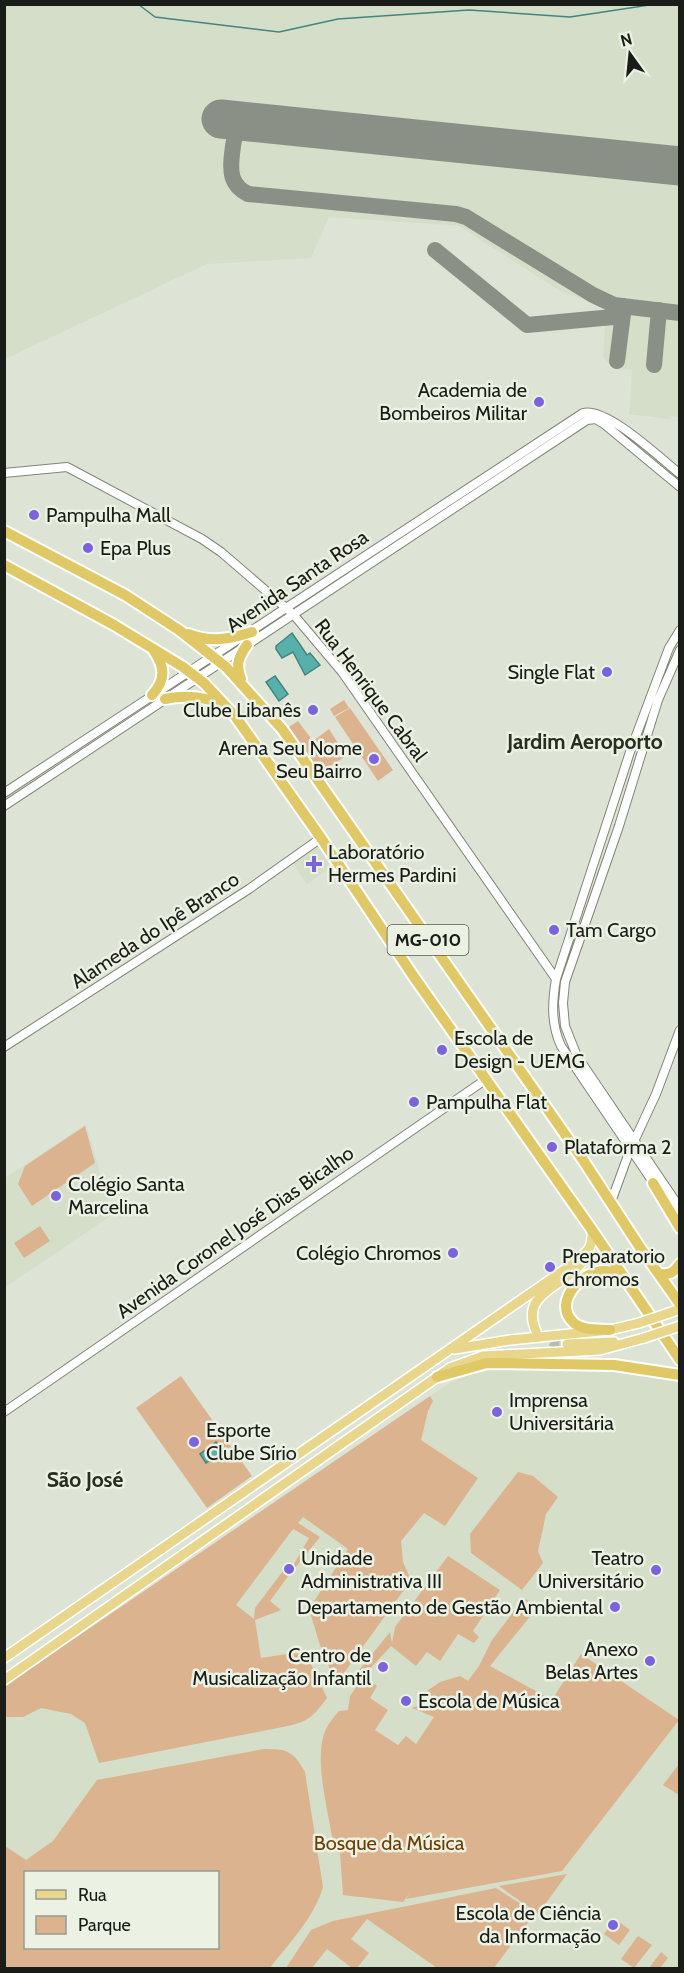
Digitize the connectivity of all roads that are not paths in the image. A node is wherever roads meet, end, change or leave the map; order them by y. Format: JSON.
{"nodes":[{"id":1,"x":4,"y":473,"type":"edge"},
{"id":2,"x":680,"y":474,"type":"edge"},
{"id":3,"x":680,"y":487,"type":"edge"},
{"id":4,"x":4,"y":531,"type":"edge"},
{"id":5,"x":4,"y":566,"type":"edge"},
{"id":6,"x":287,"y":608,"type":"junction"},
{"id":7,"x":294,"y":614,"type":"junction"},
{"id":8,"x":179,"y":630,"type":"junction"},
{"id":9,"x":680,"y":630,"type":"edge"},
{"id":10,"x":252,"y":632,"type":"junction"},
{"id":11,"x":247,"y":645,"type":"junction"},
{"id":12,"x":152,"y":648,"type":"junction"},
{"id":13,"x":680,"y":650,"type":"edge"},
{"id":14,"x":217,"y":658,"type":"junction"},
{"id":15,"x":193,"y":674,"type":"junction"},
{"id":16,"x":244,"y":685,"type":"junction"},
{"id":17,"x":152,"y":695,"type":"junction"},
{"id":18,"x":165,"y":699,"type":"junction"},
{"id":19,"x":227,"y":707,"type":"junction"},
{"id":20,"x":4,"y":793,"type":"edge"},
{"id":21,"x":4,"y":806,"type":"edge"},
{"id":22,"x":321,"y":838,"type":"junction"},
{"id":23,"x":556,"y":980,"type":"junction"},
{"id":24,"x":680,"y":1030,"type":"edge"},
{"id":25,"x":4,"y":1047,"type":"edge"},
{"id":26,"x":485,"y":1080,"type":"junction"},
{"id":27,"x":634,"y":1141,"type":"junction"},
{"id":28,"x":630,"y":1150,"type":"junction"},
{"id":29,"x":653,"y":1183,"type":"junction"},
{"id":30,"x":611,"y":1202,"type":"junction"},
{"id":31,"x":680,"y":1208,"type":"edge"},
{"id":32,"x":680,"y":1218,"type":"edge"},
{"id":33,"x":680,"y":1228,"type":"edge"},
{"id":34,"x":592,"y":1230,"type":"junction"},
{"id":35,"x":588,"y":1251,"type":"junction"},
{"id":36,"x":680,"y":1264,"type":"edge"},
{"id":37,"x":659,"y":1275,"type":"junction"},
{"id":38,"x":625,"y":1280,"type":"junction"},
{"id":39,"x":680,"y":1304,"type":"edge"},
{"id":40,"x":680,"y":1309,"type":"edge"},
{"id":41,"x":669,"y":1313,"type":"junction"},
{"id":42,"x":680,"y":1326,"type":"edge"},
{"id":43,"x":610,"y":1330,"type":"junction"},
{"id":44,"x":536,"y":1331,"type":"dead end"},
{"id":45,"x":631,"y":1341,"type":"junction"},
{"id":46,"x":567,"y":1344,"type":"tunnel mouth"},
{"id":47,"x":442,"y":1355,"type":"junction"},
{"id":48,"x":680,"y":1360,"type":"edge"},
{"id":49,"x":680,"y":1375,"type":"edge"},
{"id":50,"x":437,"y":1377,"type":"junction"},
{"id":51,"x":4,"y":1412,"type":"edge"},
{"id":52,"x":133,"y":1569,"type":"junction"},
{"id":53,"x":142,"y":1582,"type":"junction"},
{"id":54,"x":4,"y":1658,"type":"edge"},
{"id":55,"x":4,"y":1680,"type":"edge"}],
"edges":[{"from":1,"to":6,"type":"street","name":"Rua Henrique Cabral"},
{"from":2,"to":6,"type":"street","name":"Avenida Santa Rosa"},
{"from":3,"to":7,"type":"street","name":"Avenida Santa Rosa"},
{"from":4,"to":8,"type":"highway","number":"MG-010"},
{"from":5,"to":12,"type":"highway","number":"MG-010"},
{"from":6,"to":7,"type":"street","name":"Rua Henrique Cabral"},
{"from":6,"to":10,"type":"street","name":"Avenida Santa Rosa"},
{"from":7,"to":11,"type":"street","name":"Avenida Santa Rosa"},
{"from":7,"to":23,"type":"street","name":"Rua Henrique Cabral"},
{"from":8,"to":10,"type":"highway"},
{"from":8,"to":14,"type":"highway","number":"MG-010"},
{"from":9,"to":23,"type":"street"},
{"from":10,"to":14,"type":"street","name":"Avenida Santa Rosa"},
{"from":11,"to":14,"type":"street","name":"Avenida Santa Rosa"},
{"from":11,"to":16,"type":"highway"},
{"from":12,"to":15,"type":"highway","number":"MG-010"},
{"from":12,"to":17,"type":"highway"},
{"from":13,"to":27,"type":"street"},
{"from":14,"to":15,"type":"street","name":"Avenida Santa Rosa"},
{"from":14,"to":16,"type":"highway","number":"MG-010"},
{"from":15,"to":17,"type":"street","name":"Avenida Santa Rosa"},
{"from":15,"to":18,"type":"street","name":"Avenida Santa Rosa"},
{"from":15,"to":19,"type":"highway","number":"MG-010"},
{"from":16,"to":30,"type":"highway","number":"MG-010"},
{"from":17,"to":20,"type":"street","name":"Avenida Santa Rosa"},
{"from":18,"to":19,"type":"highway"},
{"from":18,"to":21,"type":"street","name":"Avenida Santa Rosa"},
{"from":19,"to":22,"type":"highway","number":"MG-010"},
{"from":22,"to":25,"type":"street","name":"Alameda do Ipê Branco"},
{"from":22,"to":26,"type":"highway","number":"MG-010"},
{"from":23,"to":28,"type":"street"},
{"from":24,"to":27,"type":"street"},
{"from":26,"to":34,"type":"highway","number":"MG-010"},
{"from":26,"to":51,"type":"street","name":"Avenida Coronel José Dias Bicalho"},
{"from":27,"to":28,"type":"street"},
{"from":27,"to":31,"type":"street"},
{"from":28,"to":29,"type":"street"},
{"from":28,"to":30,"type":"street"},
{"from":29,"to":32,"type":"street"},
{"from":29,"to":33,"type":"highway"},
{"from":30,"to":37,"type":"highway","number":"MG-010"},
{"from":34,"to":35,"type":"main road"},
{"from":34,"to":38,"type":"highway","number":"MG-010"},
{"from":35,"to":44,"type":"main road"},
{"from":35,"to":47,"type":"main road"},
{"from":36,"to":37,"type":"highway"},
{"from":37,"to":39,"type":"highway","number":"MG-010"},
{"from":38,"to":43,"type":"highway"},
{"from":38,"to":48,"type":"highway","number":"MG-010"},
{"from":39,"to":41,"type":"street"},
{"from":40,"to":41,"type":"main road"},
{"from":41,"to":43,"type":"main road","bridge":true},
{"from":42,"to":45,"type":"main road","bridge":true},
{"from":43,"to":47,"type":"main road"},
{"from":45,"to":46,"type":"main road"},
{"from":45,"to":50,"type":"main road"},
{"from":47,"to":52,"type":"main road"},
{"from":49,"to":50,"type":"highway"},
{"from":50,"to":53,"type":"main road"},
{"from":52,"to":53,"type":"main road"},
{"from":52,"to":54,"type":"main road"},
{"from":53,"to":55,"type":"main road"}]}
